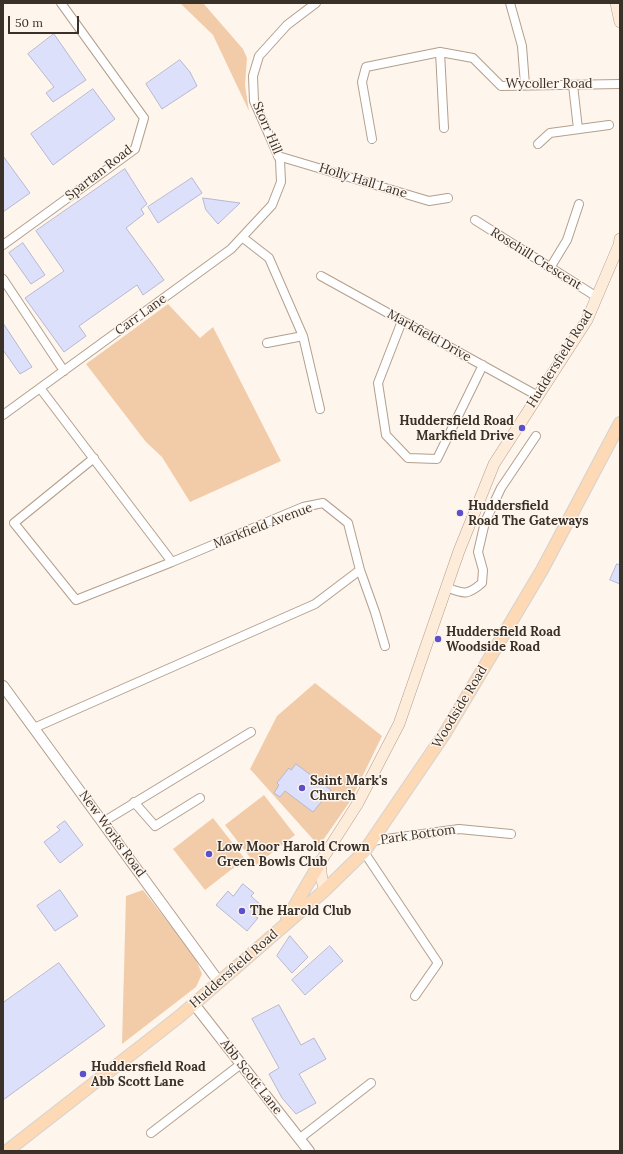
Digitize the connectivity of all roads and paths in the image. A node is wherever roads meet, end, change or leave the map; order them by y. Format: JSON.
{"nodes":[{"id":1,"x":61,"y":3,"type":"edge"},
{"id":2,"x":510,"y":3,"type":"edge"},
{"id":3,"x":616,"y":3,"type":"edge"},
{"id":4,"x":312,"y":4,"type":"edge"},
{"id":5,"x":620,"y":22,"type":"edge"},
{"id":6,"x":440,"y":52,"type":"junction"},
{"id":7,"x":620,"y":84,"type":"edge"},
{"id":8,"x":525,"y":85,"type":"junction"},
{"id":9,"x":573,"y":85,"type":"junction"},
{"id":10,"x":609,"y":125,"type":"dead end"},
{"id":11,"x":444,"y":128,"type":"dead end"},
{"id":12,"x":578,"y":129,"type":"junction"},
{"id":13,"x":372,"y":139,"type":"dead end"},
{"id":14,"x":538,"y":144,"type":"dead end"},
{"id":15,"x":278,"y":156,"type":"junction"},
{"id":16,"x":448,"y":198,"type":"dead end"},
{"id":17,"x":579,"y":204,"type":"dead end"},
{"id":18,"x":272,"y":205,"type":"joint"},
{"id":19,"x":475,"y":220,"type":"dead end"},
{"id":20,"x":242,"y":237,"type":"junction"},
{"id":21,"x":620,"y":240,"type":"edge"},
{"id":22,"x":3,"y":246,"type":"edge"},
{"id":23,"x":550,"y":268,"type":"junction"},
{"id":24,"x":320,"y":276,"type":"dead end"},
{"id":25,"x":3,"y":279,"type":"edge"},
{"id":26,"x":597,"y":297,"type":"junction"},
{"id":27,"x":402,"y":321,"type":"junction"},
{"id":28,"x":303,"y":336,"type":"junction"},
{"id":29,"x":267,"y":343,"type":"dead end"},
{"id":30,"x":483,"y":365,"type":"junction"},
{"id":31,"x":64,"y":371,"type":"junction"},
{"id":32,"x":40,"y":388,"type":"junction"},
{"id":33,"x":538,"y":396,"type":"junction"},
{"id":34,"x":320,"y":409,"type":"dead end"},
{"id":35,"x":3,"y":415,"type":"edge"},
{"id":36,"x":620,"y":423,"type":"edge"},
{"id":37,"x":536,"y":436,"type":"dead end"},
{"id":38,"x":94,"y":458,"type":"junction"},
{"id":39,"x":172,"y":562,"type":"junction"},
{"id":40,"x":360,"y":570,"type":"junction"},
{"id":41,"x":446,"y":587,"type":"junction"},
{"id":42,"x":385,"y":646,"type":"dead end"},
{"id":43,"x":3,"y":686,"type":"edge"},
{"id":44,"x":34,"y":728,"type":"junction"},
{"id":45,"x":251,"y":732,"type":"dead end"},
{"id":46,"x":200,"y":798,"type":"dead end"},
{"id":47,"x":134,"y":802,"type":"junction"},
{"id":48,"x":103,"y":822,"type":"junction"},
{"id":49,"x":511,"y":834,"type":"dead end"},
{"id":50,"x":372,"y":841,"type":"junction"},
{"id":51,"x":364,"y":852,"type":"junction"},
{"id":52,"x":321,"y":861,"type":"junction"},
{"id":53,"x":324,"y":891,"type":"junction"},
{"id":54,"x":281,"y":928,"type":"junction"},
{"id":55,"x":219,"y":982,"type":"junction"},
{"id":56,"x":415,"y":996,"type":"dead end"},
{"id":57,"x":194,"y":1004,"type":"junction"},
{"id":58,"x":241,"y":1064,"type":"junction"},
{"id":59,"x":371,"y":1083,"type":"dead end"},
{"id":60,"x":151,"y":1133,"type":"dead end"},
{"id":61,"x":299,"y":1139,"type":"junction"},
{"id":62,"x":7,"y":1151,"type":"edge"},
{"id":63,"x":309,"y":1151,"type":"edge"}],
"edges":[{"from":1,"to":22,"type":"street","name":"Spartan Road"},
{"from":2,"to":8,"type":"street"},
{"from":3,"to":5,"type":"main road"},
{"from":4,"to":15,"type":"street","name":"Storr Hill"},
{"from":6,"to":8,"type":"street","name":"Wycoller Road"},
{"from":6,"to":11,"type":"street"},
{"from":6,"to":13,"type":"street"},
{"from":7,"to":9,"type":"street","name":"Wycoller Road"},
{"from":8,"to":9,"type":"street","name":"Wycoller Road"},
{"from":9,"to":12,"type":"street"},
{"from":10,"to":12,"type":"street"},
{"from":12,"to":14,"type":"street"},
{"from":15,"to":16,"type":"street","name":"Holly Hall Lane"},
{"from":15,"to":18,"type":"street","name":"Storr Hill"},
{"from":17,"to":23,"type":"street"},
{"from":18,"to":20,"type":"street","name":"Carr Lane"},
{"from":19,"to":23,"type":"street","name":"Rosehill Crescent"},
{"from":20,"to":28,"type":"street"},
{"from":20,"to":31,"type":"street","name":"Carr Lane"},
{"from":21,"to":26,"type":"main road","name":"Huddersfield Road"},
{"from":23,"to":26,"type":"street","name":"Rosehill Crescent"},
{"from":24,"to":27,"type":"street","name":"Markfield Drive"},
{"from":25,"to":31,"type":"street"},
{"from":26,"to":33,"type":"main road","name":"Huddersfield Road"},
{"from":27,"to":30,"type":"street","name":"Markfield Drive"},
{"from":27,"to":30,"type":"street"},
{"from":28,"to":29,"type":"street"},
{"from":28,"to":34,"type":"street"},
{"from":30,"to":33,"type":"street","name":"Markfield Drive"},
{"from":31,"to":32,"type":"street","name":"Carr Lane"},
{"from":32,"to":35,"type":"street","name":"Carr Lane"},
{"from":32,"to":38,"type":"street"},
{"from":33,"to":41,"type":"main road","name":"Huddersfield Road"},
{"from":36,"to":50,"type":"main road","name":"Woodside Road"},
{"from":37,"to":41,"type":"street"},
{"from":38,"to":39,"type":"street"},
{"from":38,"to":39,"type":"street","name":"Markfield Avenue"},
{"from":39,"to":40,"type":"street","name":"Markfield Avenue"},
{"from":40,"to":42,"type":"street","name":"Markfield Avenue"},
{"from":40,"to":44,"type":"street"},
{"from":41,"to":52,"type":"main road","name":"Huddersfield Road"},
{"from":43,"to":44,"type":"street","name":"New Works Road"},
{"from":44,"to":48,"type":"street","name":"New Works Road"},
{"from":45,"to":47,"type":"street"},
{"from":46,"to":47,"type":"street"},
{"from":47,"to":48,"type":"street"},
{"from":48,"to":55,"type":"street","name":"New Works Road"},
{"from":49,"to":50,"type":"street","name":"Park Bottom"},
{"from":50,"to":51,"type":"main road","name":"Woodside Road"},
{"from":51,"to":53,"type":"main road","name":"Woodside Road"},
{"from":51,"to":56,"type":"street"},
{"from":52,"to":53,"type":"main road"},
{"from":52,"to":54,"type":"main road"},
{"from":53,"to":54,"type":"main road","name":"Huddersfield Road"},
{"from":54,"to":55,"type":"main road","name":"Huddersfield Road"},
{"from":55,"to":57,"type":"main road","name":"Huddersfield Road"},
{"from":57,"to":58,"type":"street","name":"Abb Scott Lane"},
{"from":57,"to":62,"type":"main road","name":"Huddersfield Road"},
{"from":58,"to":60,"type":"street"},
{"from":58,"to":61,"type":"street","name":"Abb Scott Lane"},
{"from":59,"to":61,"type":"street"},
{"from":61,"to":63,"type":"street","name":"Abb Scott Lane"}]}
